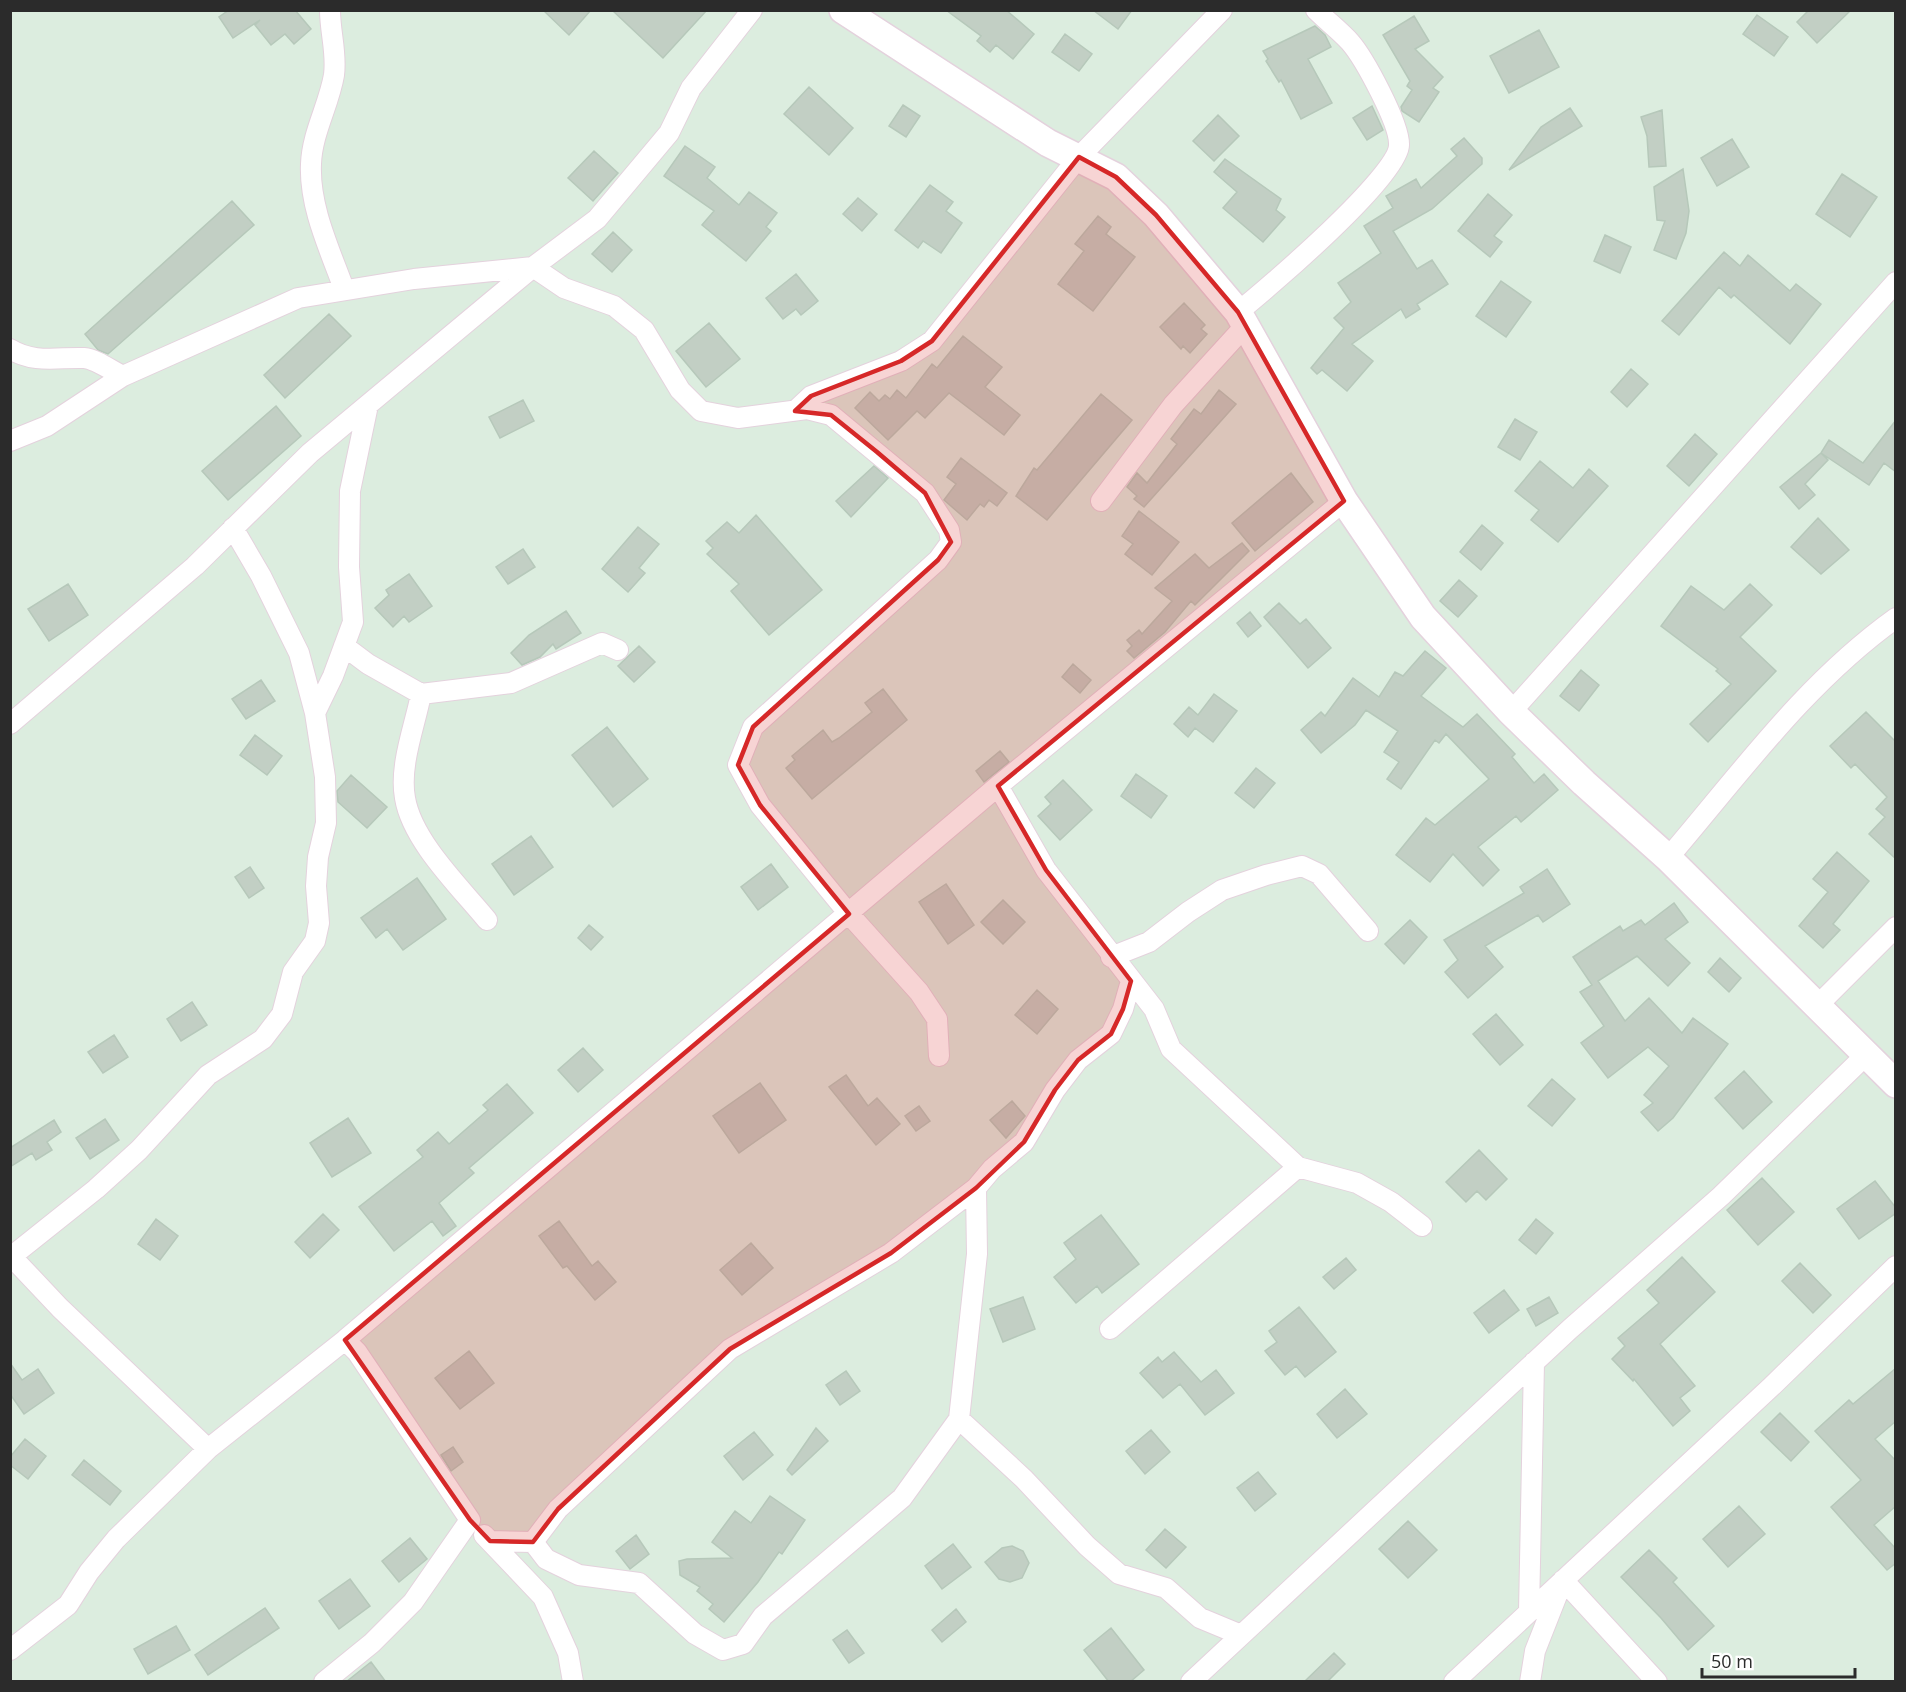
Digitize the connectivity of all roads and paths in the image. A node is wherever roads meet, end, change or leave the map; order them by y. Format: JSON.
{"nodes":[{"id":1,"x":330,"y":10,"type":"edge"},
{"id":2,"x":752,"y":10,"type":"edge"},
{"id":3,"x":843,"y":10,"type":"edge"},
{"id":4,"x":1222,"y":10,"type":"edge"},
{"id":5,"x":1316,"y":10,"type":"edge"},
{"id":6,"x":1079,"y":157,"type":"junction"},
{"id":7,"x":533,"y":267,"type":"junction"},
{"id":8,"x":1896,"y":282,"type":"edge"},
{"id":9,"x":344,"y":289,"type":"junction"},
{"id":10,"x":1242,"y":319,"type":"junction"},
{"id":11,"x":10,"y":349,"type":"edge"},
{"id":12,"x":123,"y":376,"type":"junction"},
{"id":13,"x":368,"y":405,"type":"junction"},
{"id":14,"x":795,"y":411,"type":"junction"},
{"id":15,"x":10,"y":441,"type":"edge"},
{"id":16,"x":1101,"y":501,"type":"dead end"},
{"id":17,"x":1344,"y":501,"type":"junction"},
{"id":18,"x":233,"y":528,"type":"junction"},
{"id":19,"x":1896,"y":618,"type":"edge"},
{"id":20,"x":344,"y":646,"type":"junction"},
{"id":21,"x":618,"y":650,"type":"dead end"},
{"id":22,"x":421,"y":694,"type":"junction"},
{"id":23,"x":1511,"y":712,"type":"junction"},
{"id":24,"x":315,"y":713,"type":"junction"},
{"id":25,"x":10,"y":724,"type":"edge"},
{"id":26,"x":998,"y":786,"type":"junction"},
{"id":27,"x":1668,"y":858,"type":"junction"},
{"id":28,"x":849,"y":914,"type":"junction"},
{"id":29,"x":487,"y":920,"type":"dead end"},
{"id":30,"x":1896,"y":927,"type":"edge"},
{"id":31,"x":1368,"y":931,"type":"dead end"},
{"id":32,"x":1110,"y":957,"type":"junction"},
{"id":33,"x":1131,"y":981,"type":"junction"},
{"id":34,"x":1818,"y":1005,"type":"junction"},
{"id":35,"x":1867,"y":1054,"type":"junction"},
{"id":36,"x":939,"y":1056,"type":"dead end"},
{"id":37,"x":1896,"y":1084,"type":"edge"},
{"id":38,"x":1298,"y":1167,"type":"junction"},
{"id":39,"x":976,"y":1188,"type":"junction"},
{"id":40,"x":1422,"y":1226,"type":"dead end"},
{"id":41,"x":11,"y":1255,"type":"edge"},
{"id":42,"x":1896,"y":1266,"type":"edge"},
{"id":43,"x":1110,"y":1329,"type":"dead end"},
{"id":44,"x":345,"y":1340,"type":"junction"},
{"id":45,"x":1534,"y":1362,"type":"junction"},
{"id":46,"x":959,"y":1419,"type":"junction"},
{"id":47,"x":208,"y":1449,"type":"junction"},
{"id":48,"x":470,"y":1520,"type":"junction"},
{"id":49,"x":490,"y":1541,"type":"junction"},
{"id":50,"x":533,"y":1542,"type":"junction"},
{"id":51,"x":1563,"y":1580,"type":"junction"},
{"id":52,"x":1529,"y":1612,"type":"junction"},
{"id":53,"x":1241,"y":1635,"type":"junction"},
{"id":54,"x":10,"y":1650,"type":"edge"},
{"id":55,"x":324,"y":1682,"type":"edge"},
{"id":56,"x":573,"y":1682,"type":"edge"},
{"id":57,"x":1191,"y":1682,"type":"edge"},
{"id":58,"x":1454,"y":1682,"type":"edge"},
{"id":59,"x":1530,"y":1682,"type":"edge"},
{"id":60,"x":1657,"y":1682,"type":"edge"}],
"edges":[{"from":1,"to":9,"type":"street"},
{"from":2,"to":7,"type":"street"},
{"from":3,"to":6,"type":"main road"},
{"from":4,"to":6,"type":"street"},
{"from":5,"to":10,"type":"street"},
{"from":6,"to":10,"type":"main road"},
{"from":6,"to":14,"type":"street"},
{"from":7,"to":9,"type":"street"},
{"from":7,"to":13,"type":"street"},
{"from":7,"to":14,"type":"street"},
{"from":8,"to":23,"type":"street"},
{"from":9,"to":12,"type":"street"},
{"from":10,"to":16,"type":"street"},
{"from":10,"to":17,"type":"main road"},
{"from":11,"to":12,"type":"street"},
{"from":12,"to":15,"type":"street"},
{"from":13,"to":18,"type":"street"},
{"from":13,"to":20,"type":"street"},
{"from":14,"to":28,"type":"street"},
{"from":17,"to":23,"type":"main road"},
{"from":17,"to":26,"type":"street"},
{"from":18,"to":24,"type":"street"},
{"from":18,"to":25,"type":"street"},
{"from":19,"to":27,"type":"street"},
{"from":20,"to":22,"type":"street"},
{"from":20,"to":24,"type":"street"},
{"from":21,"to":22,"type":"street"},
{"from":22,"to":29,"type":"street"},
{"from":23,"to":27,"type":"main road"},
{"from":24,"to":41,"type":"street"},
{"from":26,"to":28,"type":"street"},
{"from":26,"to":32,"type":"street"},
{"from":27,"to":34,"type":"main road"},
{"from":28,"to":36,"type":"street"},
{"from":28,"to":44,"type":"street"},
{"from":30,"to":34,"type":"street"},
{"from":31,"to":32,"type":"street"},
{"from":32,"to":33,"type":"street"},
{"from":33,"to":38,"type":"street"},
{"from":33,"to":39,"type":"street"},
{"from":34,"to":35,"type":"main road"},
{"from":35,"to":37,"type":"main road"},
{"from":35,"to":45,"type":"street"},
{"from":38,"to":40,"type":"street"},
{"from":38,"to":43,"type":"street"},
{"from":39,"to":46,"type":"street"},
{"from":39,"to":50,"type":"street"},
{"from":41,"to":47,"type":"street"},
{"from":42,"to":51,"type":"street"},
{"from":44,"to":47,"type":"street"},
{"from":44,"to":48,"type":"street"},
{"from":45,"to":52,"type":"street"},
{"from":45,"to":53,"type":"street"},
{"from":46,"to":50,"type":"street"},
{"from":46,"to":53,"type":"street"},
{"from":47,"to":54,"type":"street"},
{"from":48,"to":49,"type":"street"},
{"from":48,"to":55,"type":"street"},
{"from":49,"to":50,"type":"street"},
{"from":49,"to":56,"type":"street"},
{"from":51,"to":52,"type":"street"},
{"from":51,"to":59,"type":"street"},
{"from":51,"to":60,"type":"street"},
{"from":52,"to":58,"type":"street"},
{"from":53,"to":57,"type":"street"}]}
